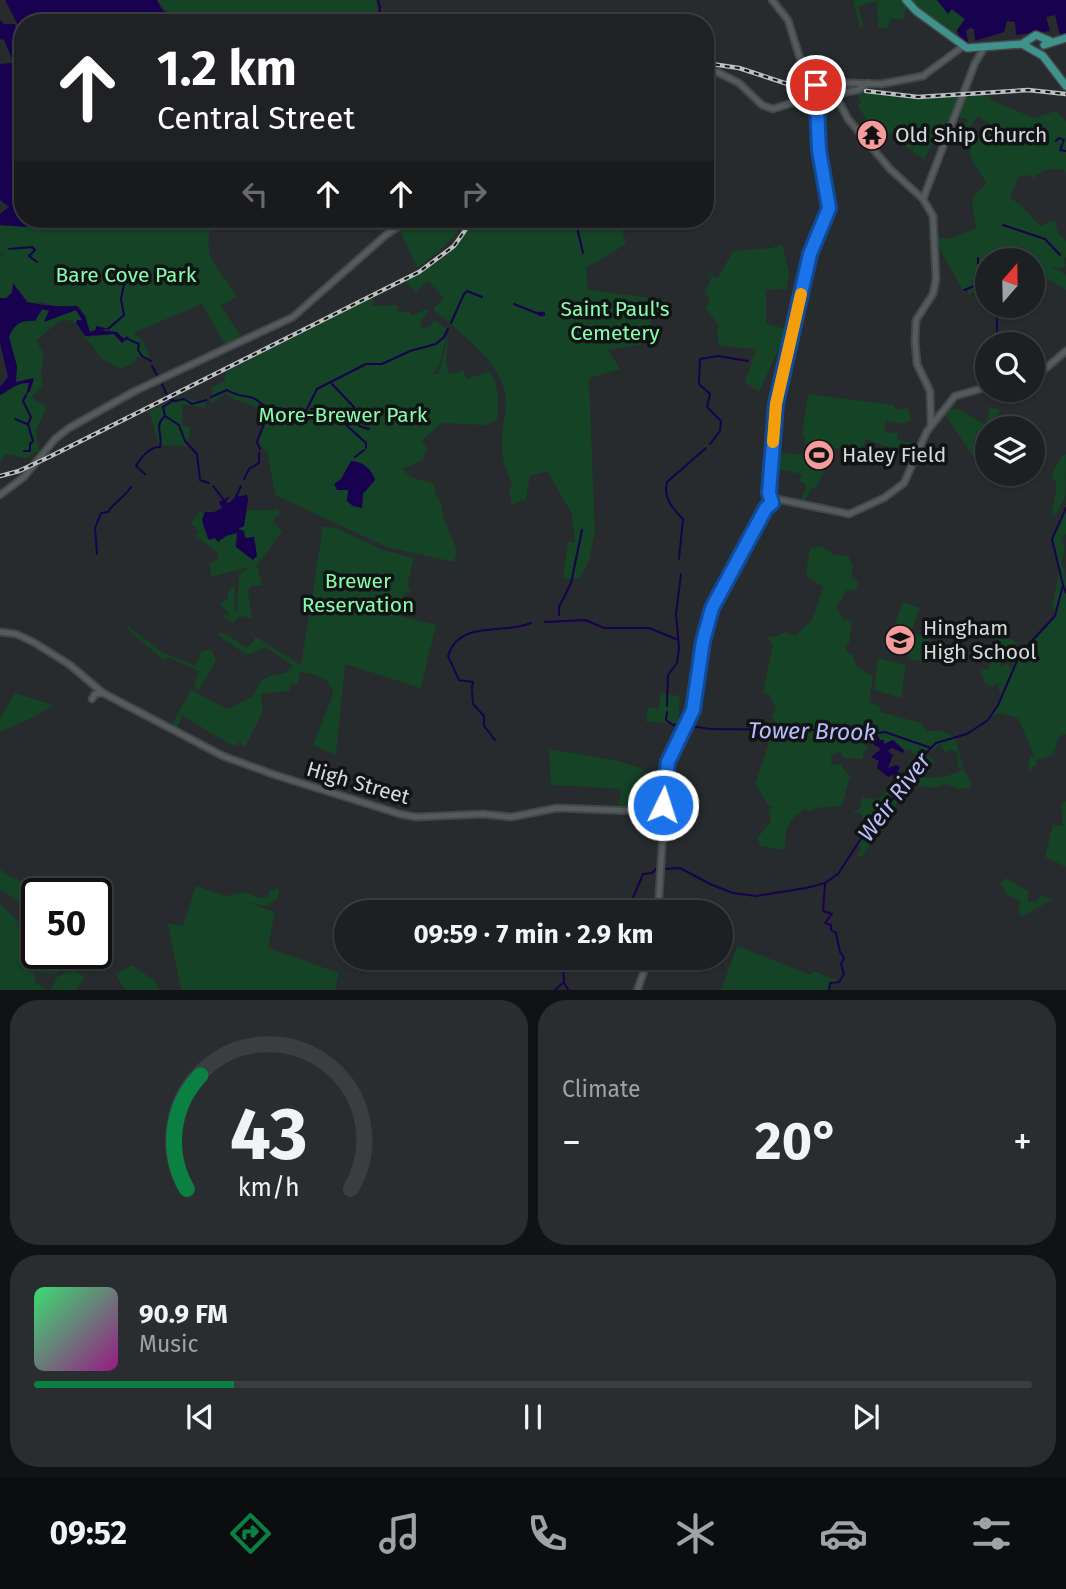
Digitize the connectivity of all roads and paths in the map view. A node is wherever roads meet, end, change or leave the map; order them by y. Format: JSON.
{"nodes":[{"id":1,"x":772,"y":0,"type":"edge"},
{"id":2,"x":906,"y":0,"type":"edge"},
{"id":3,"x":1066,"y":38,"type":"edge"},
{"id":4,"x":1026,"y":44,"type":"junction"},
{"id":5,"x":1043,"y":47,"type":"junction"},
{"id":6,"x":984,"y":48,"type":"junction"},
{"id":7,"x":958,"y":51,"type":"junction"},
{"id":8,"x":714,"y":70,"type":"edge"},
{"id":9,"x":816,"y":81,"type":"junction"},
{"id":10,"x":832,"y":83,"type":"junction"},
{"id":11,"x":868,"y":83,"type":"junction"},
{"id":12,"x":1066,"y":86,"type":"edge"},
{"id":13,"x":836,"y":96,"type":"junction"},
{"id":14,"x":817,"y":98,"type":"junction"},
{"id":15,"x":923,"y":199,"type":"junction"},
{"id":16,"x":396,"y":228,"type":"edge"},
{"id":17,"x":1066,"y":351,"type":"edge"},
{"id":18,"x":1045,"y":369,"type":"edge"},
{"id":19,"x":975,"y":389,"type":"edge"},
{"id":20,"x":931,"y":424,"type":"junction"},
{"id":21,"x":0,"y":495,"type":"edge"},
{"id":22,"x":771,"y":502,"type":"junction"},
{"id":23,"x":0,"y":632,"type":"edge"},
{"id":24,"x":103,"y":693,"type":"junction"},
{"id":25,"x":92,"y":699,"type":"dead end"},
{"id":26,"x":663,"y":815,"type":"junction"},
{"id":27,"x":659,"y":900,"type":"edge"},
{"id":28,"x":644,"y":970,"type":"edge"},
{"id":29,"x":637,"y":990,"type":"edge"}],
"edges":[{"from":1,"to":9,"type":"main road"},
{"from":2,"to":7,"type":"main road"},
{"from":3,"to":5,"type":"main road"},
{"from":4,"to":5,"type":"main road"},
{"from":4,"to":5,"type":"main road"},
{"from":4,"to":6,"type":"main road"},
{"from":5,"to":12,"type":"main road"},
{"from":6,"to":7,"type":"main road"},
{"from":6,"to":15,"type":"main road"},
{"from":7,"to":11,"type":"main road"},
{"from":8,"to":14,"type":"main road"},
{"from":9,"to":10,"type":"main road"},
{"from":9,"to":14,"type":"main road"},
{"from":10,"to":11,"type":"main road"},
{"from":10,"to":13,"type":"main road"},
{"from":11,"to":13,"type":"main road"},
{"from":13,"to":14,"type":"main road"},
{"from":13,"to":15,"type":"main road"},
{"from":14,"to":22,"type":"main road"},
{"from":15,"to":20,"type":"main road"},
{"from":16,"to":21,"type":"main road"},
{"from":17,"to":18,"type":"main road"},
{"from":19,"to":20,"type":"main road"},
{"from":20,"to":22,"type":"main road"},
{"from":22,"to":26,"type":"main road"},
{"from":23,"to":24,"type":"main road","name":"High Street"},
{"from":24,"to":25,"type":"main road"},
{"from":24,"to":26,"type":"main road","name":"High Street"},
{"from":26,"to":27,"type":"main road"},
{"from":28,"to":29,"type":"main road"}]}
